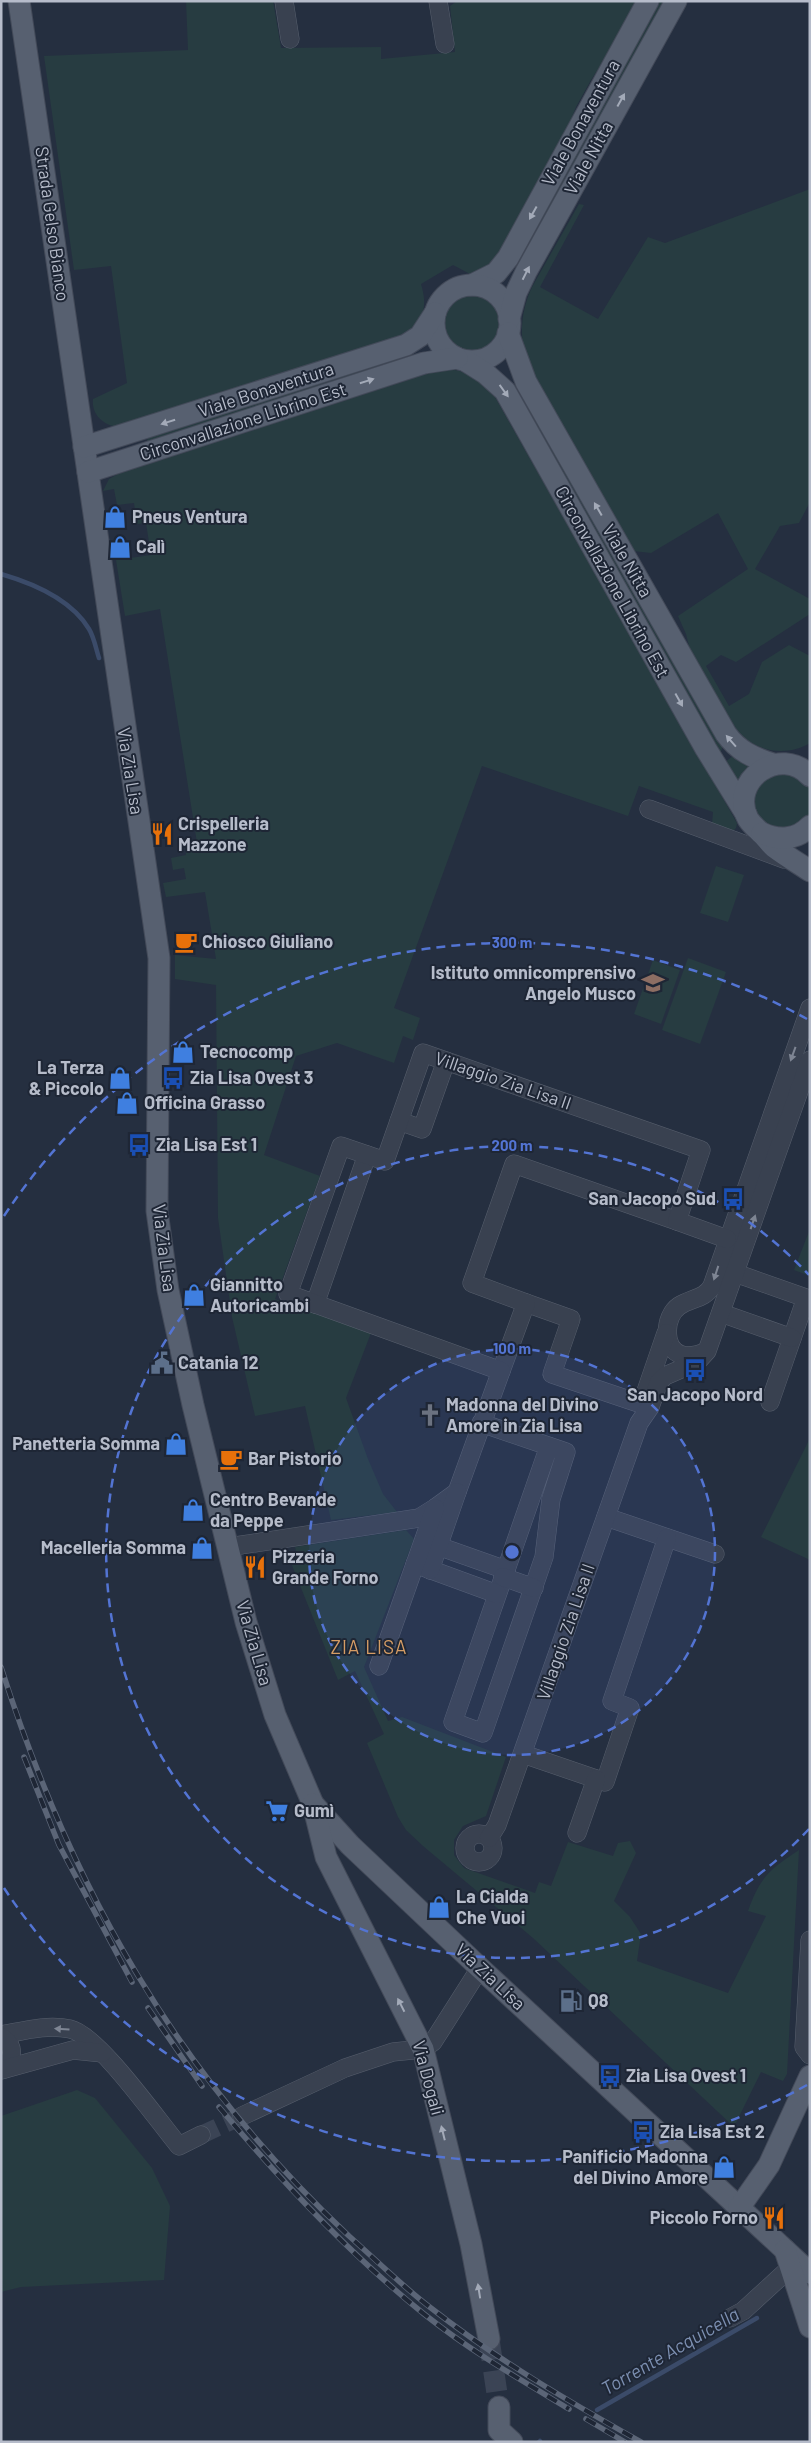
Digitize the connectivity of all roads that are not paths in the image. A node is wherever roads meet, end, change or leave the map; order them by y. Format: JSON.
{"nodes":[{"id":1,"x":19,"y":1,"type":"edge"},
{"id":2,"x":284,"y":1,"type":"edge"},
{"id":3,"x":438,"y":1,"type":"edge"},
{"id":4,"x":648,"y":1,"type":"edge"},
{"id":5,"x":676,"y":1,"type":"edge"},
{"id":6,"x":290,"y":40,"type":"dead end"},
{"id":7,"x":445,"y":44,"type":"dead end"},
{"id":8,"x":472,"y":285,"type":"junction"},
{"id":9,"x":435,"y":313,"type":"junction"},
{"id":10,"x":509,"y":326,"type":"junction"},
{"id":11,"x":462,"y":360,"type":"junction"},
{"id":12,"x":141,"y":431,"type":"junction"},
{"id":13,"x":84,"y":447,"type":"junction"},
{"id":14,"x":146,"y":454,"type":"junction"},
{"id":15,"x":88,"y":472,"type":"junction"},
{"id":16,"x":810,"y":752,"type":"edge"},
{"id":17,"x":780,"y":764,"type":"junction"},
{"id":18,"x":810,"y":776,"type":"edge"},
{"id":19,"x":649,"y":809,"type":"dead end"},
{"id":20,"x":752,"y":822,"type":"junction"},
{"id":21,"x":810,"y":826,"type":"edge"},
{"id":22,"x":743,"y":844,"type":"junction"},
{"id":23,"x":802,"y":867,"type":"edge"},
{"id":24,"x":810,"y":1008,"type":"edge"},
{"id":25,"x":810,"y":1060,"type":"edge"},
{"id":26,"x":446,"y":1061,"type":"junction"},
{"id":27,"x":399,"y":1121,"type":"junction"},
{"id":28,"x":367,"y":1155,"type":"junction"},
{"id":29,"x":677,"y":1222,"type":"junction"},
{"id":30,"x":727,"y":1239,"type":"junction"},
{"id":31,"x":735,"y":1273,"type":"junction"},
{"id":32,"x":808,"y":1293,"type":"edge"},
{"id":33,"x":526,"y":1303,"type":"junction"},
{"id":34,"x":315,"y":1304,"type":"junction"},
{"id":35,"x":721,"y":1312,"type":"junction"},
{"id":36,"x":666,"y":1333,"type":"junction"},
{"id":37,"x":792,"y":1338,"type":"junction"},
{"id":38,"x":707,"y":1351,"type":"junction"},
{"id":39,"x":501,"y":1370,"type":"junction"},
{"id":40,"x":770,"y":1402,"type":"dead end"},
{"id":41,"x":645,"y":1405,"type":"junction"},
{"id":42,"x":481,"y":1423,"type":"junction"},
{"id":43,"x":549,"y":1446,"type":"junction"},
{"id":44,"x":457,"y":1492,"type":"junction"},
{"id":45,"x":436,"y":1508,"type":"junction"},
{"id":46,"x":606,"y":1517,"type":"junction"},
{"id":47,"x":667,"y":1538,"type":"junction"},
{"id":48,"x":438,"y":1546,"type":"junction"},
{"id":49,"x":228,"y":1547,"type":"junction"},
{"id":50,"x":715,"y":1554,"type":"dead end"},
{"id":51,"x":423,"y":1567,"type":"junction"},
{"id":52,"x":502,"y":1580,"type":"junction"},
{"id":53,"x":534,"y":1588,"type":"junction"},
{"id":54,"x":380,"y":1666,"type":"dead end"},
{"id":55,"x":523,"y":1754,"type":"junction"},
{"id":56,"x":596,"y":1778,"type":"junction"},
{"id":57,"x":313,"y":1804,"type":"junction"},
{"id":58,"x":339,"y":1833,"type":"junction"},
{"id":59,"x":577,"y":1833,"type":"dead end"},
{"id":60,"x":488,"y":1838,"type":"dead end"},
{"id":61,"x":326,"y":1857,"type":"junction"},
{"id":62,"x":810,"y":1940,"type":"edge"},
{"id":63,"x":480,"y":1968,"type":"junction"},
{"id":64,"x":1,"y":2036,"type":"edge"},
{"id":65,"x":423,"y":2049,"type":"junction"},
{"id":66,"x":102,"y":2053,"type":"junction"},
{"id":67,"x":810,"y":2055,"type":"edge"},
{"id":68,"x":2,"y":2069,"type":"edge"},
{"id":69,"x":810,"y":2076,"type":"edge"},
{"id":70,"x":242,"y":2116,"type":"tunnel mouth"},
{"id":71,"x":201,"y":2135,"type":"tunnel mouth"},
{"id":72,"x":739,"y":2208,"type":"junction"},
{"id":73,"x":795,"y":2264,"type":"edge"},
{"id":74,"x":730,"y":2318,"type":"dead end"},
{"id":75,"x":809,"y":2324,"type":"edge"},
{"id":76,"x":489,"y":2339,"type":"tunnel mouth"},
{"id":77,"x":498,"y":2407,"type":"tunnel mouth"},
{"id":78,"x":506,"y":2436,"type":"edge"}],
"edges":[{"from":1,"to":13,"type":"main road","name":"Strada Gelso Bianco"},
{"from":2,"to":6,"type":"street"},
{"from":3,"to":7,"type":"street"},
{"from":4,"to":8,"type":"main road","name":"Viale Bonaventura","one_way":true},
{"from":10,"to":5,"type":"main road","name":"Viale Nitta","one_way":true},
{"from":8,"to":9,"type":"main road"},
{"from":8,"to":10,"type":"main road"},
{"from":9,"to":11,"type":"main road"},
{"from":9,"to":12,"type":"main road","name":"Viale Bonaventura","one_way":true},
{"from":10,"to":11,"type":"main road"},
{"from":17,"to":10,"type":"main road","name":"Viale Nitta","one_way":true},
{"from":14,"to":11,"type":"main road","name":"Circonvallazione Librino Est","one_way":true},
{"from":11,"to":20,"type":"main road","name":"Circonvallazione Librino Est","one_way":true},
{"from":12,"to":13,"type":"main road","name":"Viale Bonaventura"},
{"from":12,"to":14,"type":"main road"},
{"from":13,"to":15,"type":"main road","name":"Strada Gelso Bianco"},
{"from":14,"to":15,"type":"main road","name":"Circonvallazione Librino Est"},
{"from":15,"to":49,"type":"main road","name":"Via Zia Lisa"},
{"from":16,"to":17,"type":"main road"},
{"from":17,"to":18,"type":"main road","name":"Viale Nitta"},
{"from":17,"to":20,"type":"main road"},
{"from":19,"to":22,"type":"street"},
{"from":20,"to":21,"type":"main road"},
{"from":20,"to":22,"type":"street"},
{"from":20,"to":23,"type":"main road","name":"Circonvallazione Librino Est"},
{"from":22,"to":23,"type":"street"},
{"from":24,"to":30,"type":"street","one_way":true},
{"from":31,"to":25,"type":"street","one_way":true},
{"from":26,"to":27,"type":"street"},
{"from":26,"to":27,"type":"street","name":"Villaggio Zia Lisa II"},
{"from":26,"to":29,"type":"street","name":"Villaggio Zia Lisa II"},
{"from":27,"to":28,"type":"street","name":"Villaggio Zia Lisa II"},
{"from":28,"to":34,"type":"street"},
{"from":28,"to":34,"type":"street","name":"Villaggio Zia Lisa II"},
{"from":29,"to":30,"type":"street"},
{"from":29,"to":33,"type":"street"},
{"from":30,"to":36,"type":"street","one_way":true},
{"from":31,"to":32,"type":"street"},
{"from":31,"to":35,"type":"street"},
{"from":32,"to":37,"type":"street"},
{"from":33,"to":39,"type":"street"},
{"from":33,"to":41,"type":"street"},
{"from":34,"to":39,"type":"street","name":"Villaggio Zia Lisa II"},
{"from":35,"to":37,"type":"street"},
{"from":35,"to":38,"type":"street"},
{"from":36,"to":38,"type":"street"},
{"from":36,"to":41,"type":"street"},
{"from":37,"to":40,"type":"street"},
{"from":38,"to":41,"type":"street"},
{"from":39,"to":42,"type":"street"},
{"from":41,"to":46,"type":"street","name":"Villaggio Zia Lisa II"},
{"from":42,"to":43,"type":"street"},
{"from":42,"to":44,"type":"street"},
{"from":43,"to":52,"type":"street"},
{"from":43,"to":53,"type":"street"},
{"from":44,"to":45,"type":"street"},
{"from":44,"to":48,"type":"street"},
{"from":45,"to":49,"type":"street"},
{"from":45,"to":51,"type":"street"},
{"from":46,"to":47,"type":"street"},
{"from":46,"to":55,"type":"street","name":"Villaggio Zia Lisa II"},
{"from":47,"to":50,"type":"street"},
{"from":47,"to":56,"type":"street"},
{"from":48,"to":51,"type":"street"},
{"from":48,"to":52,"type":"street"},
{"from":49,"to":57,"type":"main road","name":"Via Zia Lisa"},
{"from":51,"to":52,"type":"street"},
{"from":51,"to":54,"type":"street"},
{"from":52,"to":53,"type":"street"},
{"from":52,"to":53,"type":"street"},
{"from":55,"to":56,"type":"street"},
{"from":55,"to":60,"type":"street","name":"Villaggio Zia Lisa II"},
{"from":56,"to":59,"type":"street"},
{"from":57,"to":58,"type":"main road","name":"Via Zia Lisa"},
{"from":57,"to":61,"type":"main road","name":"Via Dogali"},
{"from":58,"to":61,"type":"main road"},
{"from":58,"to":63,"type":"main road","name":"Via Zia Lisa"},
{"from":65,"to":61,"type":"main road","name":"Via Dogali","one_way":true},
{"from":62,"to":67,"type":"street"},
{"from":63,"to":65,"type":"street"},
{"from":63,"to":72,"type":"main road","name":"Via Zia Lisa"},
{"from":66,"to":64,"type":"street","one_way":true},
{"from":64,"to":68,"type":"street"},
{"from":65,"to":70,"type":"street"},
{"from":76,"to":65,"type":"main road","name":"Via Dogali","one_way":true},
{"from":66,"to":68,"type":"street"},
{"from":66,"to":71,"type":"street"},
{"from":69,"to":72,"type":"main road"},
{"from":72,"to":73,"type":"main road","name":"Via Zia Lisa"},
{"from":73,"to":74,"type":"street"},
{"from":73,"to":75,"type":"main road","name":"Via Zia Lisa"},
{"from":77,"to":78,"type":"main road"}]}
